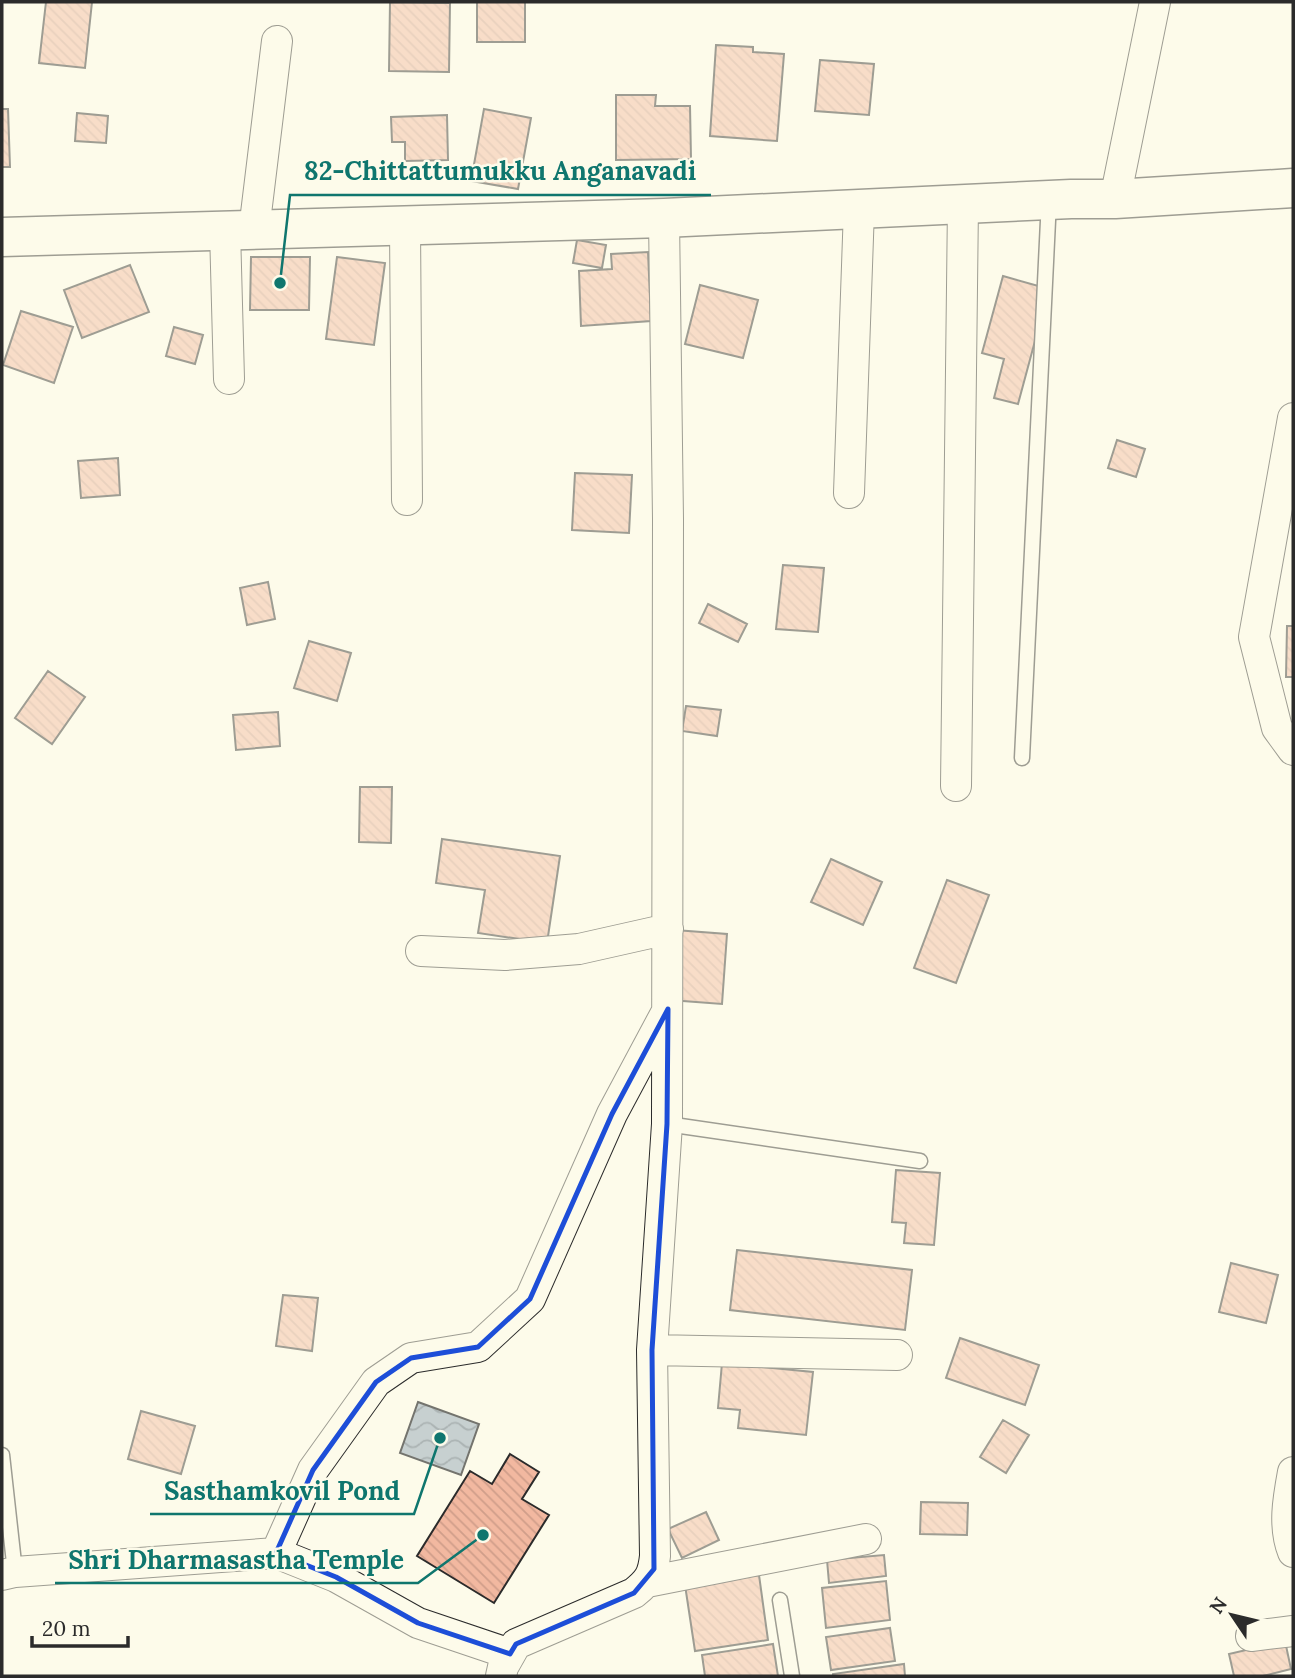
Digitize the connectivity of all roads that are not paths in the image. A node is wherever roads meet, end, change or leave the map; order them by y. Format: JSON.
{"nodes":[{"id":1,"x":1155,"y":2,"type":"edge"},
{"id":2,"x":277,"y":41,"type":"dead end"},
{"id":3,"x":1293,"y":188,"type":"edge"},
{"id":4,"x":1115,"y":199,"type":"junction"},
{"id":5,"x":1049,"y":200,"type":"junction"},
{"id":6,"x":963,"y":204,"type":"junction"},
{"id":7,"x":859,"y":209,"type":"junction"},
{"id":8,"x":664,"y":218,"type":"junction"},
{"id":9,"x":405,"y":225,"type":"junction"},
{"id":10,"x":240,"y":230,"type":"junction"},
{"id":11,"x":2,"y":237,"type":"edge"},
{"id":12,"x":229,"y":379,"type":"dead end"},
{"id":13,"x":1293,"y":418,"type":"edge"},
{"id":14,"x":849,"y":493,"type":"dead end"},
{"id":15,"x":407,"y":500,"type":"dead end"},
{"id":16,"x":1293,"y":750,"type":"edge"},
{"id":17,"x":1022,"y":758,"type":"dead end"},
{"id":18,"x":956,"y":786,"type":"dead end"},
{"id":19,"x":668,"y":929,"type":"junction"},
{"id":20,"x":421,"y":951,"type":"dead end"},
{"id":21,"x":668,"y":1009,"type":"junction"},
{"id":22,"x":667,"y":1124,"type":"junction"},
{"id":23,"x":920,"y":1161,"type":"dead end"},
{"id":24,"x":652,"y":1350,"type":"junction"},
{"id":25,"x":897,"y":1355,"type":"dead end"},
{"id":26,"x":2,"y":1455,"type":"edge"},
{"id":27,"x":1293,"y":1472,"type":"edge"},
{"id":28,"x":866,"y":1539,"type":"dead end"},
{"id":29,"x":1293,"y":1552,"type":"edge"},
{"id":30,"x":276,"y":1553,"type":"junction"},
{"id":31,"x":8,"y":1574,"type":"edge"},
{"id":32,"x":647,"y":1582,"type":"junction"},
{"id":33,"x":780,"y":1600,"type":"dead end"},
{"id":34,"x":1293,"y":1631,"type":"edge"},
{"id":35,"x":1251,"y":1636,"type":"dead end"},
{"id":36,"x":505,"y":1665,"type":"edge"},
{"id":37,"x":792,"y":1676,"type":"edge"}],
"edges":[{"from":1,"to":4,"type":"street"},
{"from":2,"to":10,"type":"street"},
{"from":3,"to":4,"type":"main road"},
{"from":4,"to":5,"type":"main road"},
{"from":5,"to":6,"type":"main road"},
{"from":5,"to":17,"type":"lane"},
{"from":6,"to":7,"type":"main road"},
{"from":6,"to":18,"type":"street"},
{"from":7,"to":8,"type":"main road"},
{"from":7,"to":14,"type":"street"},
{"from":8,"to":9,"type":"main road"},
{"from":8,"to":19,"type":"street"},
{"from":9,"to":10,"type":"main road"},
{"from":9,"to":15,"type":"street"},
{"from":10,"to":11,"type":"main road"},
{"from":10,"to":12,"type":"street"},
{"from":13,"to":16,"type":"street"},
{"from":19,"to":20,"type":"street"},
{"from":19,"to":21,"type":"street"},
{"from":21,"to":22,"type":"street"},
{"from":21,"to":30,"type":"street"},
{"from":22,"to":23,"type":"lane"},
{"from":22,"to":24,"type":"street"},
{"from":24,"to":25,"type":"street"},
{"from":24,"to":32,"type":"street"},
{"from":26,"to":31,"type":"lane"},
{"from":27,"to":29,"type":"street"},
{"from":28,"to":32,"type":"street"},
{"from":30,"to":31,"type":"street"},
{"from":30,"to":36,"type":"street"},
{"from":32,"to":36,"type":"street"},
{"from":33,"to":37,"type":"lane"},
{"from":34,"to":35,"type":"street"}]}
